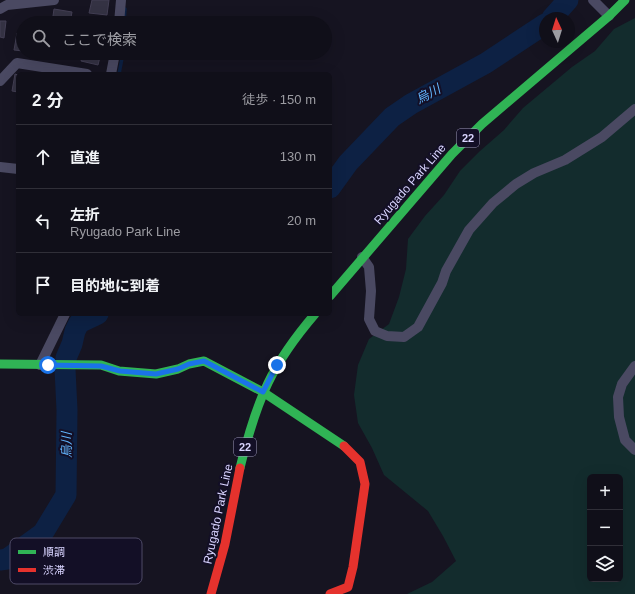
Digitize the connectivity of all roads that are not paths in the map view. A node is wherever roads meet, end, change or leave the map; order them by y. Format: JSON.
{"nodes":[{"id":1,"x":54,"y":0,"type":"edge"},
{"id":2,"x":121,"y":0,"type":"edge"},
{"id":3,"x":593,"y":0,"type":"edge"},
{"id":4,"x":625,"y":0,"type":"edge"},
{"id":5,"x":0,"y":9,"type":"edge"},
{"id":6,"x":120,"y":16,"type":"edge"},
{"id":7,"x":609,"y":16,"type":"junction"},
{"id":8,"x":113,"y":60,"type":"edge"},
{"id":9,"x":75,"y":72,"type":"edge"},
{"id":10,"x":110,"y":72,"type":"edge"},
{"id":11,"x":0,"y":81,"type":"edge"},
{"id":12,"x":635,"y":109,"type":"edge"},
{"id":13,"x":0,"y":167,"type":"edge"},
{"id":14,"x":16,"y":169,"type":"edge"},
{"id":15,"x":362,"y":257,"type":"junction"},
{"id":16,"x":332,"y":294,"type":"edge"},
{"id":17,"x":64,"y":316,"type":"edge"},
{"id":18,"x":313,"y":316,"type":"edge"},
{"id":19,"x":0,"y":364,"type":"edge"},
{"id":20,"x":44,"y":365,"type":"junction"},
{"id":21,"x":635,"y":366,"type":"edge"},
{"id":22,"x":263,"y":392,"type":"junction"},
{"id":23,"x":635,"y":450,"type":"edge"},
{"id":24,"x":212,"y":594,"type":"edge"},
{"id":25,"x":330,"y":594,"type":"edge"}],
"edges":[{"from":1,"to":5,"type":"street"},
{"from":2,"to":6,"type":"street"},
{"from":3,"to":7,"type":"street"},
{"from":4,"to":7,"type":"main road","name":"Ryugado Park Line","number":"22"},
{"from":7,"to":15,"type":"main road","name":"Ryugado Park Line","number":"22"},
{"from":8,"to":10,"type":"street"},
{"from":9,"to":11,"type":"street"},
{"from":12,"to":15,"type":"street"},
{"from":13,"to":14,"type":"street"},
{"from":15,"to":16,"type":"main road","name":"Ryugado Park Line","number":"22"},
{"from":17,"to":20,"type":"street"},
{"from":18,"to":22,"type":"main road","name":"Ryugado Park Line","number":"22"},
{"from":19,"to":20,"type":"main road"},
{"from":20,"to":22,"type":"main road"},
{"from":21,"to":23,"type":"street"},
{"from":22,"to":24,"type":"main road","name":"Ryugado Park Line","number":"22"},
{"from":22,"to":25,"type":"main road"}]}
